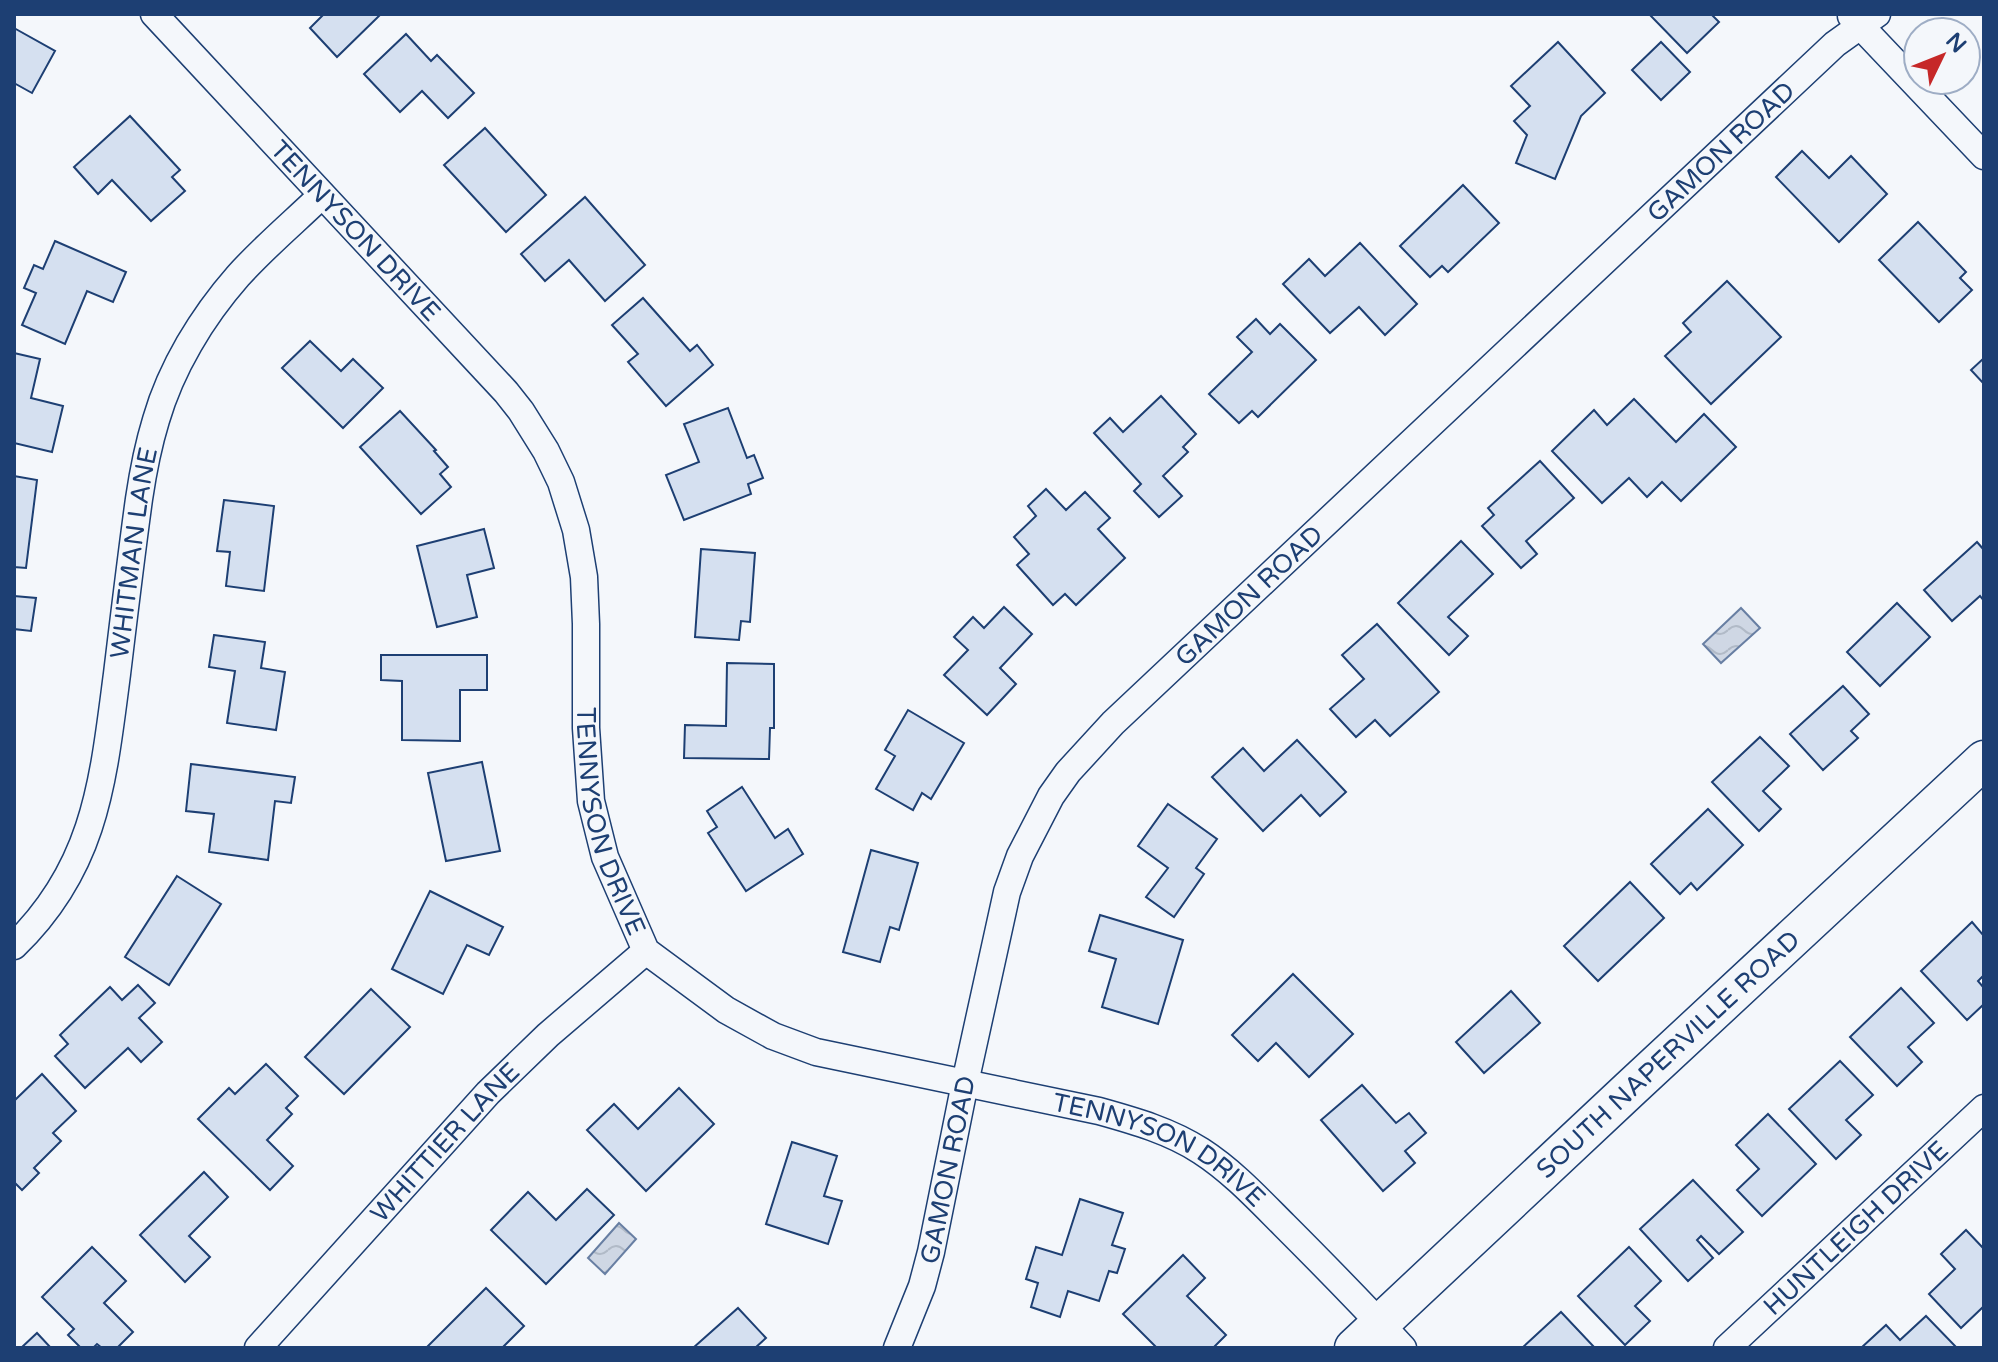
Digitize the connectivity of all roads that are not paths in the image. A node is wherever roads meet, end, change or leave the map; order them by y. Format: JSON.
{"nodes":[{"id":1,"x":154,"y":14,"type":"edge"},
{"id":2,"x":1862,"y":18,"type":"edge"},
{"id":3,"x":1984,"y":156,"type":"edge"},
{"id":4,"x":322,"y":195,"type":"junction"},
{"id":5,"x":1984,"y":760,"type":"edge"},
{"id":6,"x":14,"y":946,"type":"edge"},
{"id":7,"x":646,"y":951,"type":"junction"},
{"id":8,"x":965,"y":1083,"type":"junction"},
{"id":9,"x":1984,"y":1108,"type":"edge"},
{"id":10,"x":1379,"y":1340,"type":"edge"},
{"id":11,"x":258,"y":1348,"type":"edge"},
{"id":12,"x":897,"y":1348,"type":"edge"},
{"id":13,"x":1727,"y":1348,"type":"edge"}],
"edges":[{"from":1,"to":4,"type":"street","name":"TENNYSON DRIVE"},
{"from":2,"to":3,"type":"street"},
{"from":2,"to":8,"type":"street","name":"GAMON ROAD"},
{"from":4,"to":6,"type":"street","name":"WHITMAN LANE"},
{"from":4,"to":7,"type":"street","name":"TENNYSON DRIVE"},
{"from":5,"to":10,"type":"main road","name":"SOUTH NAPERVILLE ROAD"},
{"from":7,"to":8,"type":"street","name":"TENNYSON DRIVE"},
{"from":7,"to":11,"type":"street","name":"WHITTIER LANE"},
{"from":8,"to":10,"type":"street","name":"TENNYSON DRIVE"},
{"from":8,"to":12,"type":"street","name":"GAMON ROAD"},
{"from":9,"to":13,"type":"street","name":"HUNTLEIGH DRIVE"}]}
